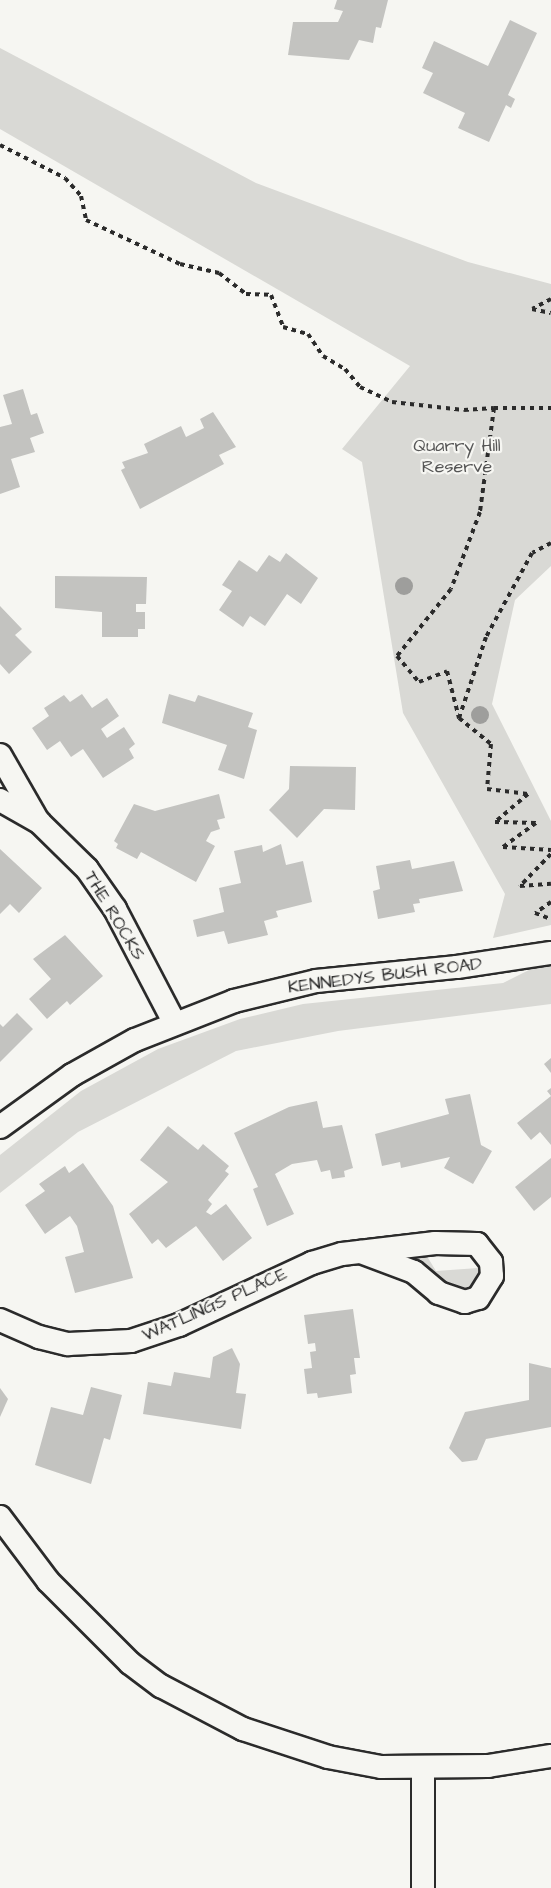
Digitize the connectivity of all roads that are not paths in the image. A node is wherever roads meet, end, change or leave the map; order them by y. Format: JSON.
{"nodes":[{"id":1,"x":0,"y":755,"type":"edge"},
{"id":2,"x":0,"y":800,"type":"edge"},
{"id":3,"x":39,"y":822,"type":"junction"},
{"id":4,"x":551,"y":952,"type":"edge"},
{"id":5,"x":174,"y":1022,"type":"junction"},
{"id":6,"x":0,"y":1126,"type":"edge"},
{"id":7,"x":361,"y":1252,"type":"junction"},
{"id":8,"x":0,"y":1320,"type":"edge"},
{"id":9,"x":0,"y":1517,"type":"edge"},
{"id":10,"x":551,"y":1756,"type":"edge"},
{"id":11,"x":423,"y":1769,"type":"junction"},
{"id":12,"x":423,"y":1888,"type":"edge"}],
"edges":[{"from":1,"to":3,"type":"street","name":"THE ROCKS"},
{"from":2,"to":3,"type":"street","name":"THE ROCKS"},
{"from":3,"to":5,"type":"street","name":"THE ROCKS"},
{"from":4,"to":5,"type":"street","name":"KENNEDYS BUSH ROAD"},
{"from":5,"to":6,"type":"street","name":"KENNEDYS BUSH ROAD"},
{"from":7,"to":7,"type":"street","name":"WATLINGS PLACE"},
{"from":7,"to":8,"type":"street","name":"WATLINGS PLACE"},
{"from":9,"to":11,"type":"street"},
{"from":10,"to":11,"type":"street"},
{"from":11,"to":12,"type":"street"}]}
